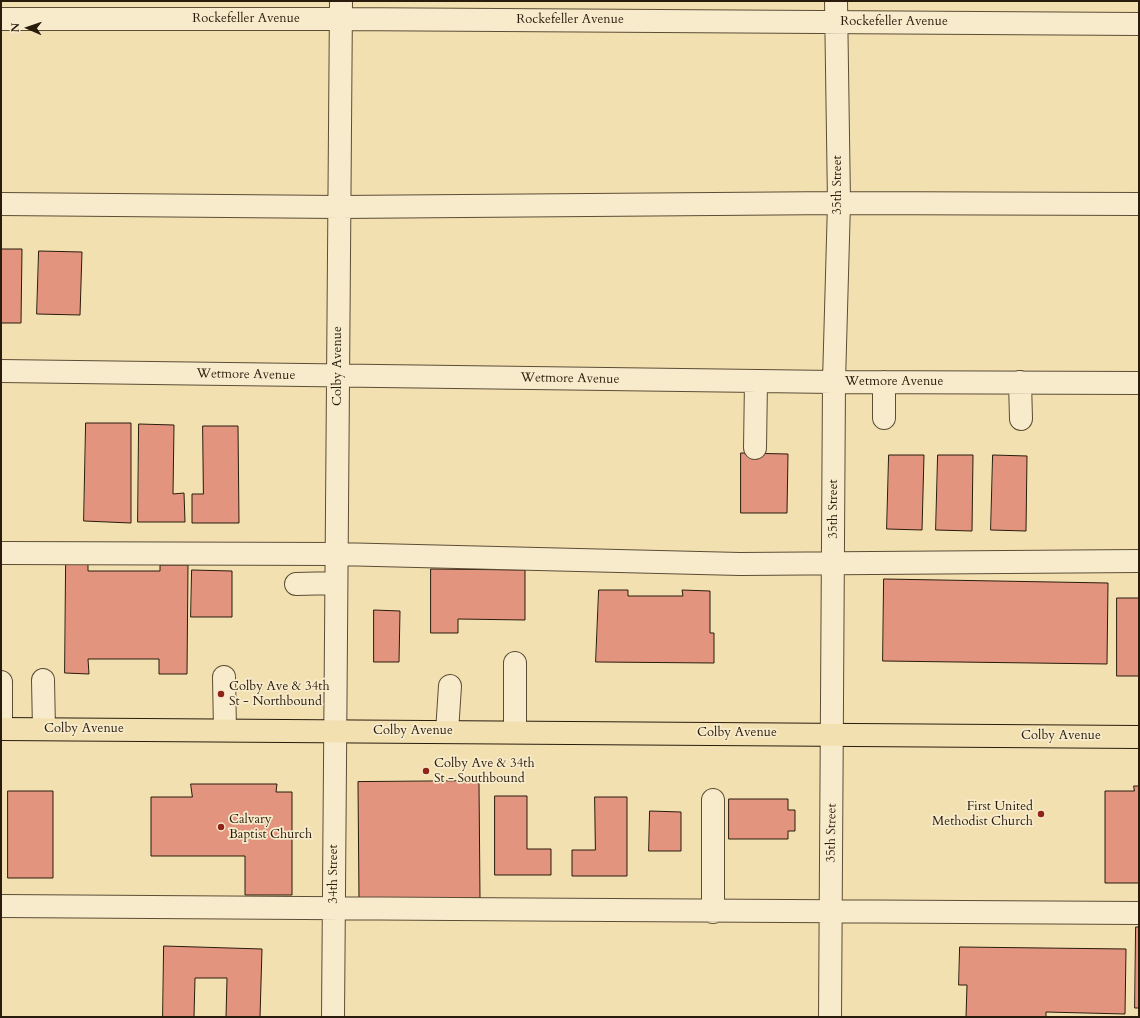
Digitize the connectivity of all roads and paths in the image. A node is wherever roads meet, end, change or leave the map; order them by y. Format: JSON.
{"nodes":[{"id":1,"x":340,"y":10,"type":"edge"},
{"id":2,"x":836,"y":11,"type":"edge"},
{"id":3,"x":1,"y":20,"type":"edge"},
{"id":4,"x":1139,"y":24,"type":"edge"},
{"id":5,"x":839,"y":203,"type":"junction"},
{"id":6,"x":1,"y":204,"type":"edge"},
{"id":7,"x":1139,"y":204,"type":"edge"},
{"id":8,"x":339,"y":207,"type":"junction"},
{"id":9,"x":1,"y":371,"type":"edge"},
{"id":10,"x":338,"y":377,"type":"junction"},
{"id":11,"x":756,"y":381,"type":"junction"},
{"id":12,"x":834,"y":382,"type":"junction"},
{"id":13,"x":884,"y":382,"type":"junction"},
{"id":14,"x":1020,"y":382,"type":"junction"},
{"id":15,"x":1139,"y":382,"type":"edge"},
{"id":16,"x":884,"y":418,"type":"dead end"},
{"id":17,"x":1021,"y":419,"type":"dead end"},
{"id":18,"x":755,"y":448,"type":"dead end"},
{"id":19,"x":1,"y":553,"type":"edge"},
{"id":20,"x":336,"y":554,"type":"junction"},
{"id":21,"x":1139,"y":561,"type":"edge"},
{"id":22,"x":834,"y":564,"type":"junction"},
{"id":23,"x":336,"y":583,"type":"junction"},
{"id":24,"x":296,"y":584,"type":"dead end"},
{"id":25,"x":515,"y":663,"type":"dead end"},
{"id":26,"x":224,"y":678,"type":"dead end"},
{"id":27,"x":43,"y":680,"type":"dead end"},
{"id":28,"x":1,"y":682,"type":"edge"},
{"id":29,"x":450,"y":686,"type":"dead end"},
{"id":30,"x":1,"y":729,"type":"edge"},
{"id":31,"x":44,"y":729,"type":"junction"},
{"id":32,"x":225,"y":730,"type":"junction"},
{"id":33,"x":335,"y":731,"type":"junction"},
{"id":34,"x":447,"y":732,"type":"junction"},
{"id":35,"x":515,"y":732,"type":"junction"},
{"id":36,"x":833,"y":734,"type":"junction"},
{"id":37,"x":1139,"y":737,"type":"edge"},
{"id":38,"x":713,"y":800,"type":"dead end"},
{"id":39,"x":1,"y":906,"type":"edge"},
{"id":40,"x":334,"y":907,"type":"junction"},
{"id":41,"x":713,"y":912,"type":"junction"},
{"id":42,"x":831,"y":913,"type":"junction"},
{"id":43,"x":1139,"y":913,"type":"edge"},
{"id":44,"x":333,"y":1017,"type":"edge"},
{"id":45,"x":830,"y":1017,"type":"edge"}],
"edges":[{"from":1,"to":2,"type":"street","name":"Rockefeller Avenue"},
{"from":1,"to":3,"type":"street","name":"Rockefeller Avenue"},
{"from":1,"to":8,"type":"street","name":"Colby Avenue"},
{"from":2,"to":4,"type":"street","name":"Rockefeller Avenue"},
{"from":2,"to":5,"type":"street","name":"35th Street"},
{"from":5,"to":7,"type":"street"},
{"from":5,"to":8,"type":"street"},
{"from":5,"to":12,"type":"street","name":"35th Street"},
{"from":6,"to":8,"type":"street"},
{"from":8,"to":10,"type":"street","name":"Colby Avenue"},
{"from":9,"to":10,"type":"street","name":"Wetmore Avenue"},
{"from":10,"to":11,"type":"street","name":"Wetmore Avenue"},
{"from":10,"to":20,"type":"street","name":"Colby Avenue"},
{"from":11,"to":12,"type":"street","name":"Wetmore Avenue"},
{"from":11,"to":18,"type":"street"},
{"from":12,"to":13,"type":"street","name":"Wetmore Avenue"},
{"from":12,"to":22,"type":"street","name":"35th Street"},
{"from":13,"to":14,"type":"street","name":"Wetmore Avenue"},
{"from":13,"to":16,"type":"street"},
{"from":14,"to":15,"type":"street","name":"Wetmore Avenue"},
{"from":14,"to":17,"type":"street"},
{"from":19,"to":20,"type":"street"},
{"from":20,"to":22,"type":"street"},
{"from":20,"to":23,"type":"street","name":"Colby Avenue"},
{"from":21,"to":22,"type":"street"},
{"from":22,"to":36,"type":"street","name":"35th Street"},
{"from":23,"to":24,"type":"street"},
{"from":23,"to":33,"type":"street","name":"Colby Avenue"},
{"from":25,"to":35,"type":"street"},
{"from":26,"to":32,"type":"street"},
{"from":27,"to":31,"type":"street"},
{"from":28,"to":30,"type":"street"},
{"from":29,"to":34,"type":"street"},
{"from":30,"to":31,"type":"main road","name":"Colby Avenue"},
{"from":31,"to":32,"type":"main road","name":"Colby Avenue"},
{"from":32,"to":33,"type":"main road","name":"Colby Avenue"},
{"from":33,"to":34,"type":"main road","name":"Colby Avenue"},
{"from":33,"to":40,"type":"street","name":"34th Street"},
{"from":34,"to":35,"type":"main road","name":"Colby Avenue"},
{"from":35,"to":36,"type":"main road","name":"Colby Avenue"},
{"from":36,"to":37,"type":"main road","name":"Colby Avenue"},
{"from":36,"to":42,"type":"street","name":"35th Street"},
{"from":38,"to":41,"type":"street"},
{"from":39,"to":40,"type":"street"},
{"from":40,"to":41,"type":"street"},
{"from":40,"to":44,"type":"street","name":"34th Street"},
{"from":41,"to":42,"type":"street"},
{"from":42,"to":43,"type":"street"},
{"from":42,"to":45,"type":"street","name":"35th Street"}]}
